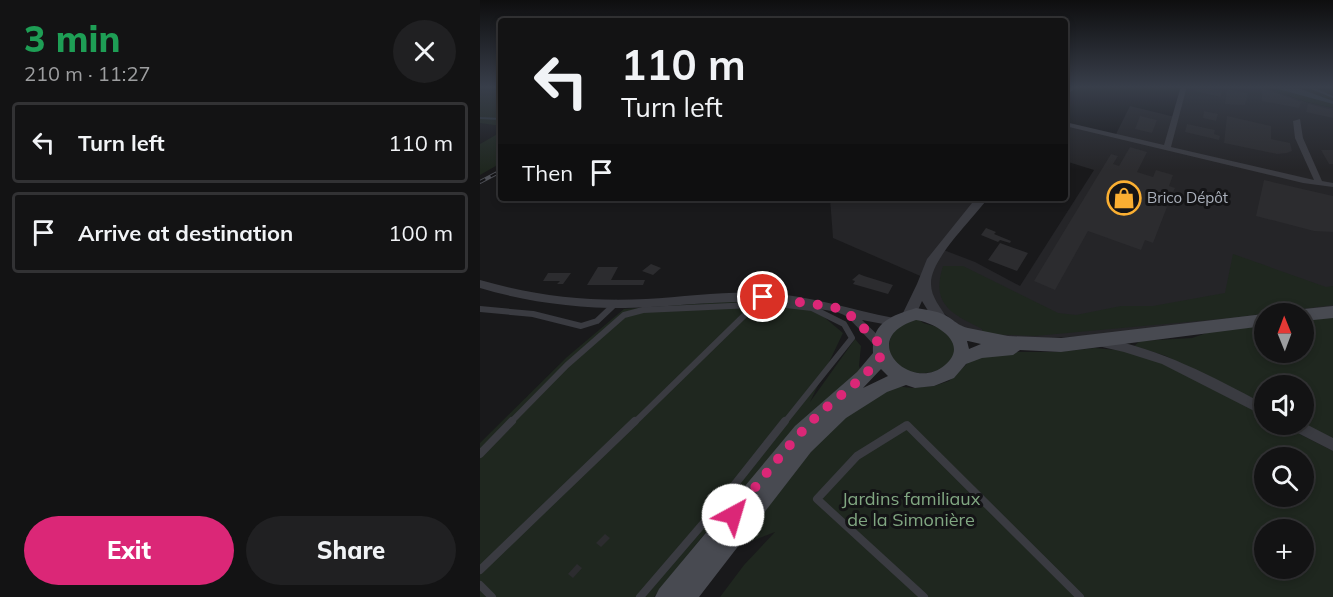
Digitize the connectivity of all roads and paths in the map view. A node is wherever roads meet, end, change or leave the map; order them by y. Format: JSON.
{"nodes":[{"id":1,"x":1176,"y":114,"type":"edge"},
{"id":2,"x":1297,"y":121,"type":"dead end"},
{"id":3,"x":1068,"y":125,"type":"edge"},
{"id":4,"x":1167,"y":149,"type":"junction"},
{"id":5,"x":1320,"y":183,"type":"junction"},
{"id":6,"x":1333,"y":185,"type":"edge"},
{"id":7,"x":980,"y":201,"type":"edge"},
{"id":8,"x":480,"y":284,"type":"edge"},
{"id":9,"x":924,"y":284,"type":"junction"},
{"id":10,"x":616,"y":303,"type":"junction"},
{"id":11,"x":757,"y":303,"type":"junction"},
{"id":12,"x":480,"y":309,"type":"edge"},
{"id":13,"x":1333,"y":312,"type":"edge"},
{"id":14,"x":849,"y":314,"type":"junction"},
{"id":15,"x":1314,"y":314,"type":"edge"},
{"id":16,"x":902,"y":318,"type":"junction"},
{"id":17,"x":940,"y":318,"type":"junction"},
{"id":18,"x":1254,"y":321,"type":"edge"},
{"id":19,"x":955,"y":331,"type":"junction"},
{"id":20,"x":1093,"y":342,"type":"junction"},
{"id":21,"x":1030,"y":345,"type":"junction"},
{"id":22,"x":880,"y":350,"type":"junction"},
{"id":23,"x":958,"y":360,"type":"junction"},
{"id":24,"x":904,"y":378,"type":"junction"},
{"id":25,"x":1254,"y":405,"type":"edge"},
{"id":26,"x":1314,"y":435,"type":"edge"},
{"id":27,"x":1333,"y":445,"type":"edge"},
{"id":28,"x":480,"y":454,"type":"edge"},
{"id":29,"x":480,"y":570,"type":"edge"},
{"id":30,"x":480,"y":585,"type":"edge"},
{"id":31,"x":492,"y":597,"type":"edge"},
{"id":32,"x":640,"y":597,"type":"edge"},
{"id":33,"x":667,"y":597,"type":"edge"},
{"id":34,"x":685,"y":597,"type":"edge"},
{"id":35,"x":924,"y":597,"type":"edge"},
{"id":36,"x":1080,"y":597,"type":"edge"}],
"edges":[{"from":1,"to":4,"type":"street"},
{"from":2,"to":5,"type":"street"},
{"from":3,"to":4,"type":"street"},
{"from":4,"to":5,"type":"street"},
{"from":5,"to":6,"type":"street"},
{"from":7,"to":9,"type":"street"},
{"from":8,"to":10,"type":"street"},
{"from":9,"to":16,"type":"street"},
{"from":9,"to":17,"type":"street"},
{"from":10,"to":12,"type":"lane"},
{"from":10,"to":14,"type":"street"},
{"from":11,"to":28,"type":"lane"},
{"from":11,"to":29,"type":"lane"},
{"from":11,"to":32,"type":"lane"},
{"from":13,"to":15,"type":"main road"},
{"from":14,"to":16,"type":"street"},
{"from":14,"to":22,"type":"street"},
{"from":16,"to":17,"type":"main road"},
{"from":16,"to":22,"type":"main road"},
{"from":17,"to":19,"type":"main road"},
{"from":18,"to":20,"type":"main road"},
{"from":19,"to":21,"type":"main road"},
{"from":19,"to":23,"type":"main road"},
{"from":20,"to":21,"type":"main road"},
{"from":20,"to":25,"type":"street"},
{"from":21,"to":23,"type":"main road"},
{"from":22,"to":24,"type":"main road"},
{"from":22,"to":33,"type":"main road"},
{"from":23,"to":24,"type":"main road"},
{"from":24,"to":34,"type":"main road"},
{"from":26,"to":27,"type":"street"},
{"from":30,"to":31,"type":"lane"},
{"from":35,"to":36,"type":"lane"}]}
